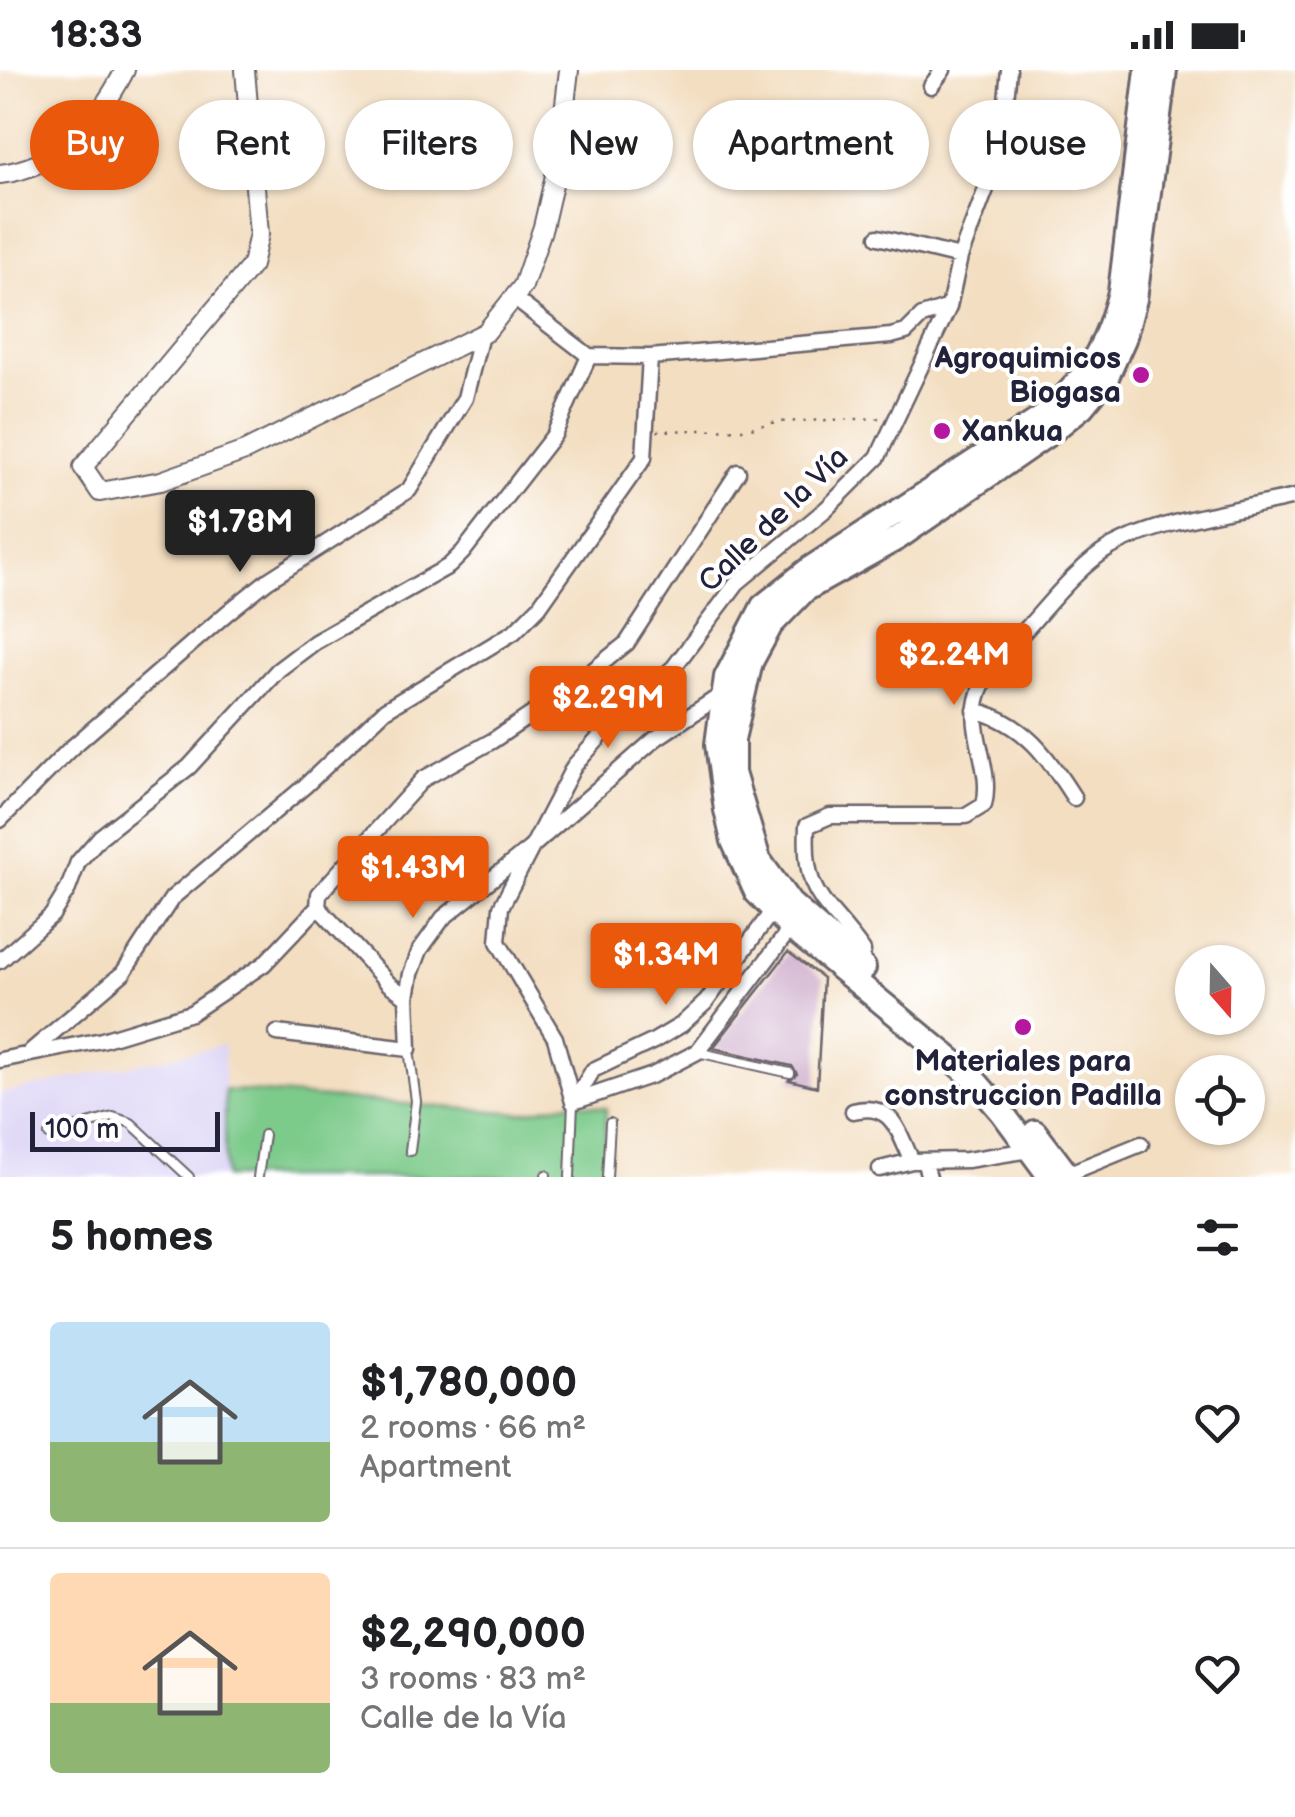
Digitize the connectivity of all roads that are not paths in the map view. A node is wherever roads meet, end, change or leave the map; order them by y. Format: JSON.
{"nodes":[{"id":1,"x":124,"y":70,"type":"edge"},
{"id":2,"x":245,"y":70,"type":"edge"},
{"id":3,"x":569,"y":70,"type":"edge"},
{"id":4,"x":943,"y":70,"type":"edge"},
{"id":5,"x":1009,"y":70,"type":"edge"},
{"id":6,"x":1148,"y":70,"type":"edge"},
{"id":7,"x":1165,"y":70,"type":"edge"},
{"id":8,"x":931,"y":86,"type":"dead end"},
{"id":9,"x":0,"y":174,"type":"edge"},
{"id":10,"x":878,"y":237,"type":"dead end"},
{"id":11,"x":960,"y":257,"type":"junction"},
{"id":12,"x":514,"y":299,"type":"junction"},
{"id":13,"x":948,"y":307,"type":"junction"},
{"id":14,"x":481,"y":336,"type":"junction"},
{"id":15,"x":590,"y":356,"type":"junction"},
{"id":16,"x":650,"y":358,"type":"junction"},
{"id":17,"x":738,"y":472,"type":"dead end"},
{"id":18,"x":1295,"y":497,"type":"edge"},
{"id":19,"x":722,"y":695,"type":"junction"},
{"id":20,"x":976,"y":710,"type":"junction"},
{"id":21,"x":1074,"y":798,"type":"dead end"},
{"id":22,"x":0,"y":820,"type":"edge"},
{"id":23,"x":528,"y":850,"type":"junction"},
{"id":24,"x":318,"y":906,"type":"junction"},
{"id":25,"x":773,"y":910,"type":"junction"},
{"id":26,"x":792,"y":928,"type":"junction"},
{"id":27,"x":0,"y":961,"type":"edge"},
{"id":28,"x":861,"y":966,"type":"junction"},
{"id":29,"x":407,"y":997,"type":"junction"},
{"id":30,"x":277,"y":1033,"type":"dead end"},
{"id":31,"x":408,"y":1050,"type":"junction"},
{"id":32,"x":697,"y":1052,"type":"junction"},
{"id":33,"x":27,"y":1054,"type":"junction"},
{"id":34,"x":0,"y":1060,"type":"edge"},
{"id":35,"x":790,"y":1073,"type":"dead end"},
{"id":36,"x":573,"y":1102,"type":"junction"},
{"id":37,"x":853,"y":1111,"type":"dead end"},
{"id":38,"x":610,"y":1123,"type":"dead end"},
{"id":39,"x":49,"y":1134,"type":"dead end"},
{"id":40,"x":264,"y":1134,"type":"dead end"},
{"id":41,"x":1141,"y":1144,"type":"dead end"},
{"id":42,"x":1030,"y":1150,"type":"junction"},
{"id":43,"x":410,"y":1151,"type":"dead end"},
{"id":44,"x":918,"y":1161,"type":"junction"},
{"id":45,"x":880,"y":1170,"type":"dead end"},
{"id":46,"x":1062,"y":1176,"type":"edge"},
{"id":47,"x":189,"y":1177,"type":"edge"},
{"id":48,"x":258,"y":1177,"type":"edge"},
{"id":49,"x":570,"y":1177,"type":"edge"},
{"id":50,"x":607,"y":1177,"type":"edge"},
{"id":51,"x":929,"y":1177,"type":"edge"}],
"edges":[{"from":1,"to":9,"type":"street"},
{"from":2,"to":14,"type":"street"},
{"from":3,"to":12,"type":"street"},
{"from":4,"to":8,"type":"street"},
{"from":5,"to":11,"type":"street","name":"Calle de la Vía"},
{"from":6,"to":19,"type":"main road"},
{"from":7,"to":28,"type":"main road"},
{"from":10,"to":11,"type":"street"},
{"from":11,"to":13,"type":"street","name":"Calle de la Vía"},
{"from":12,"to":14,"type":"street"},
{"from":12,"to":15,"type":"street"},
{"from":13,"to":16,"type":"street"},
{"from":13,"to":23,"type":"street","name":"Calle de la Vía"},
{"from":14,"to":22,"type":"street"},
{"from":15,"to":16,"type":"street"},
{"from":15,"to":27,"type":"street"},
{"from":16,"to":33,"type":"street"},
{"from":17,"to":24,"type":"street"},
{"from":18,"to":20,"type":"street"},
{"from":19,"to":23,"type":"street"},
{"from":19,"to":25,"type":"main road"},
{"from":20,"to":21,"type":"street"},
{"from":20,"to":28,"type":"street"},
{"from":23,"to":29,"type":"street"},
{"from":23,"to":36,"type":"street","name":"Calle de la Vía"},
{"from":24,"to":29,"type":"street"},
{"from":24,"to":33,"type":"street"},
{"from":25,"to":26,"type":"main road"},
{"from":25,"to":36,"type":"street"},
{"from":26,"to":32,"type":"street"},
{"from":26,"to":42,"type":"main road"},
{"from":28,"to":46,"type":"main road"},
{"from":29,"to":31,"type":"street"},
{"from":30,"to":31,"type":"street"},
{"from":31,"to":43,"type":"lane"},
{"from":32,"to":35,"type":"lane"},
{"from":32,"to":36,"type":"street"},
{"from":33,"to":34,"type":"street"},
{"from":36,"to":49,"type":"lane"},
{"from":37,"to":44,"type":"street"},
{"from":38,"to":50,"type":"lane"},
{"from":39,"to":47,"type":"lane"},
{"from":40,"to":48,"type":"lane"},
{"from":41,"to":46,"type":"street"},
{"from":42,"to":44,"type":"street"},
{"from":42,"to":46,"type":"main road"},
{"from":44,"to":45,"type":"street"},
{"from":44,"to":51,"type":"street"}]}
